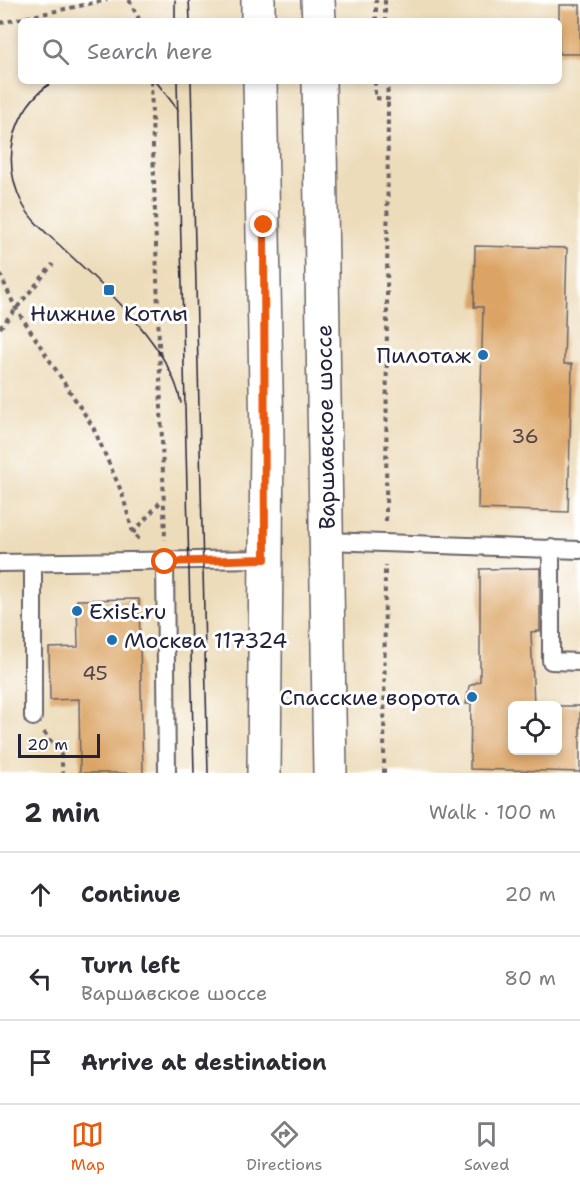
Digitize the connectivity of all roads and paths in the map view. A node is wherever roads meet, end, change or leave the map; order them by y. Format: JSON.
{"nodes":[{"id":1,"x":107,"y":0,"type":"edge"},
{"id":2,"x":129,"y":0,"type":"edge"},
{"id":3,"x":258,"y":0,"type":"edge"},
{"id":4,"x":318,"y":0,"type":"edge"},
{"id":5,"x":376,"y":0,"type":"edge"},
{"id":6,"x":384,"y":0,"type":"edge"},
{"id":7,"x":23,"y":18,"type":"edge"},
{"id":8,"x":138,"y":18,"type":"edge"},
{"id":9,"x":258,"y":18,"type":"edge"},
{"id":10,"x":319,"y":18,"type":"edge"},
{"id":11,"x":376,"y":18,"type":"edge"},
{"id":12,"x":385,"y":18,"type":"edge"},
{"id":13,"x":18,"y":19,"type":"edge"},
{"id":14,"x":0,"y":23,"type":"edge"},
{"id":15,"x":151,"y":84,"type":"edge"},
{"id":16,"x":260,"y":84,"type":"edge"},
{"id":17,"x":319,"y":84,"type":"edge"},
{"id":18,"x":375,"y":84,"type":"edge"},
{"id":19,"x":387,"y":84,"type":"edge"},
{"id":20,"x":388,"y":99,"type":"junction"},
{"id":21,"x":53,"y":264,"type":"dead end"},
{"id":22,"x":0,"y":274,"type":"edge"},
{"id":23,"x":15,"y":307,"type":"junction"},
{"id":24,"x":0,"y":328,"type":"edge"},
{"id":25,"x":164,"y":499,"type":"junction"},
{"id":26,"x":133,"y":533,"type":"junction"},
{"id":27,"x":327,"y":541,"type":"junction"},
{"id":28,"x":386,"y":543,"type":"junction"},
{"id":29,"x":551,"y":548,"type":"junction"},
{"id":30,"x":580,"y":550,"type":"edge"},
{"id":31,"x":265,"y":559,"type":"junction"},
{"id":32,"x":165,"y":562,"type":"junction"},
{"id":33,"x":0,"y":563,"type":"edge"},
{"id":34,"x":33,"y":565,"type":"junction"},
{"id":35,"x":580,"y":662,"type":"edge"},
{"id":36,"x":33,"y":717,"type":"joint"},
{"id":37,"x":63,"y":773,"type":"edge"},
{"id":38,"x":167,"y":773,"type":"edge"},
{"id":39,"x":264,"y":773,"type":"edge"},
{"id":40,"x":330,"y":773,"type":"edge"},
{"id":41,"x":384,"y":773,"type":"edge"}],
"edges":[{"from":1,"to":7,"type":"path"},
{"from":2,"to":8,"type":"path"},
{"from":3,"to":9,"type":"main road"},
{"from":4,"to":10,"type":"main road"},
{"from":5,"to":11,"type":"path"},
{"from":6,"to":12,"type":"path"},
{"from":13,"to":14,"type":"path"},
{"from":15,"to":25,"type":"path"},
{"from":16,"to":31,"type":"main road"},
{"from":17,"to":27,"type":"main road","name":"Варшавское шоссе"},
{"from":18,"to":20,"type":"path"},
{"from":19,"to":20,"type":"path"},
{"from":20,"to":28,"type":"path"},
{"from":21,"to":23,"type":"path"},
{"from":22,"to":23,"type":"path"},
{"from":23,"to":24,"type":"path"},
{"from":23,"to":26,"type":"path"},
{"from":25,"to":26,"type":"path"},
{"from":25,"to":32,"type":"path"},
{"from":26,"to":32,"type":"path"},
{"from":27,"to":28,"type":"lane"},
{"from":27,"to":40,"type":"main road","name":"Варшавское шоссе"},
{"from":28,"to":29,"type":"lane"},
{"from":28,"to":41,"type":"path"},
{"from":29,"to":30,"type":"lane"},
{"from":29,"to":35,"type":"lane"},
{"from":31,"to":32,"type":"lane"},
{"from":31,"to":39,"type":"main road"},
{"from":32,"to":34,"type":"lane"},
{"from":32,"to":38,"type":"lane"},
{"from":33,"to":34,"type":"lane"},
{"from":34,"to":36,"type":"lane"},
{"from":36,"to":37,"type":"path"}]}
